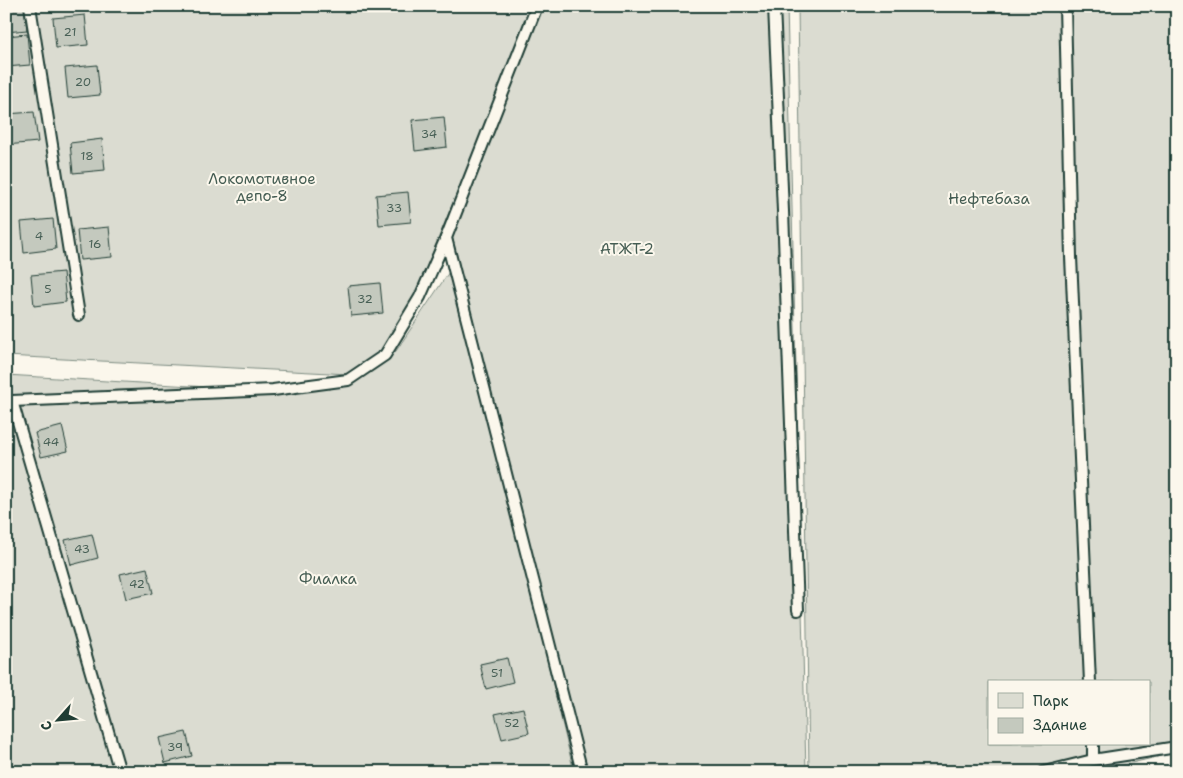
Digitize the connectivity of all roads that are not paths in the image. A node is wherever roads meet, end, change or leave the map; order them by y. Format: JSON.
{"nodes":[{"id":1,"x":30,"y":6,"type":"edge"},
{"id":2,"x":537,"y":6,"type":"edge"},
{"id":3,"x":774,"y":6,"type":"edge"},
{"id":4,"x":1065,"y":6,"type":"edge"},
{"id":5,"x":446,"y":238,"type":"junction"},
{"id":6,"x":79,"y":314,"type":"dead end"},
{"id":7,"x":798,"y":610,"type":"dead end"},
{"id":8,"x":1090,"y":680,"type":"edge"},
{"id":9,"x":1093,"y":746,"type":"edge"},
{"id":10,"x":1177,"y":747,"type":"edge"},
{"id":11,"x":1094,"y":760,"type":"junction"},
{"id":12,"x":120,"y":772,"type":"edge"},
{"id":13,"x":582,"y":772,"type":"edge"},
{"id":14,"x":1044,"y":772,"type":"edge"}],
"edges":[{"from":1,"to":6,"type":"lane"},
{"from":2,"to":5,"type":"lane"},
{"from":3,"to":7,"type":"lane"},
{"from":4,"to":8,"type":"lane"},
{"from":5,"to":12,"type":"lane"},
{"from":5,"to":13,"type":"lane"},
{"from":9,"to":11,"type":"lane"},
{"from":10,"to":11,"type":"lane"},
{"from":11,"to":14,"type":"lane"}]}
